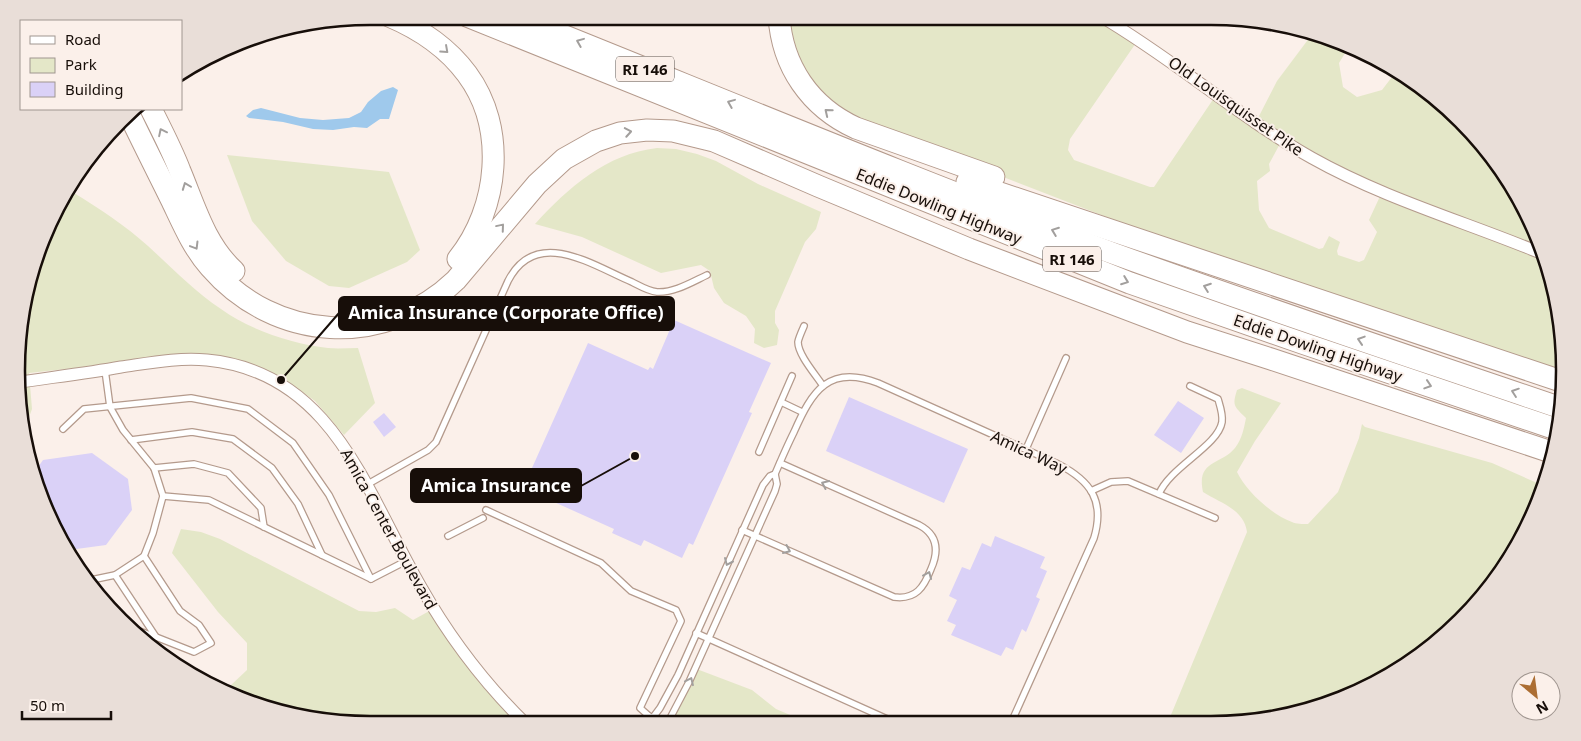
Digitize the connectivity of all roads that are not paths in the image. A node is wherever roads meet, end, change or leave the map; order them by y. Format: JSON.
{"nodes":[{"id":1,"x":409,"y":25,"type":"edge"},
{"id":2,"x":490,"y":25,"type":"edge"},
{"id":3,"x":537,"y":25,"type":"edge"},
{"id":4,"x":780,"y":25,"type":"edge"},
{"id":5,"x":1114,"y":25,"type":"edge"},
{"id":6,"x":593,"y":66,"type":"junction"},
{"id":7,"x":151,"y":110,"type":"edge"},
{"id":8,"x":132,"y":120,"type":"edge"},
{"id":9,"x":776,"y":121,"type":"junction"},
{"id":10,"x":124,"y":128,"type":"edge"},
{"id":11,"x":148,"y":152,"type":"junction"},
{"id":12,"x":1535,"y":251,"type":"edge"},
{"id":13,"x":707,"y":274,"type":"dead end"},
{"id":14,"x":1314,"y":299,"type":"junction"},
{"id":15,"x":804,"y":326,"type":"dead end"},
{"id":16,"x":1066,"y":358,"type":"dead end"},
{"id":17,"x":1271,"y":359,"type":"junction"},
{"id":18,"x":105,"y":370,"type":"junction"},
{"id":19,"x":792,"y":376,"type":"dead end"},
{"id":20,"x":1556,"y":379,"type":"edge"},
{"id":21,"x":25,"y":381,"type":"edge"},
{"id":22,"x":823,"y":386,"type":"junction"},
{"id":23,"x":1190,"y":386,"type":"dead end"},
{"id":24,"x":781,"y":402,"type":"junction"},
{"id":25,"x":1554,"y":406,"type":"edge"},
{"id":26,"x":110,"y":407,"type":"junction"},
{"id":27,"x":802,"y":412,"type":"junction"},
{"id":28,"x":1551,"y":427,"type":"edge"},
{"id":29,"x":63,"y":429,"type":"dead end"},
{"id":30,"x":131,"y":440,"type":"junction"},
{"id":31,"x":1026,"y":449,"type":"junction"},
{"id":32,"x":1546,"y":450,"type":"edge"},
{"id":33,"x":759,"y":452,"type":"dead end"},
{"id":34,"x":780,"y":463,"type":"junction"},
{"id":35,"x":154,"y":468,"type":"junction"},
{"id":36,"x":775,"y":474,"type":"junction"},
{"id":37,"x":368,"y":484,"type":"junction"},
{"id":38,"x":1091,"y":491,"type":"junction"},
{"id":39,"x":1159,"y":494,"type":"junction"},
{"id":40,"x":163,"y":496,"type":"junction"},
{"id":41,"x":486,"y":510,"type":"dead end"},
{"id":42,"x":483,"y":518,"type":"dead end"},
{"id":43,"x":1215,"y":518,"type":"dead end"},
{"id":44,"x":264,"y":527,"type":"junction"},
{"id":45,"x":742,"y":530,"type":"junction"},
{"id":46,"x":448,"y":536,"type":"dead end"},
{"id":47,"x":755,"y":536,"type":"junction"},
{"id":48,"x":322,"y":555,"type":"junction"},
{"id":49,"x":144,"y":556,"type":"junction"},
{"id":50,"x":406,"y":561,"type":"junction"},
{"id":51,"x":115,"y":575,"type":"junction"},
{"id":52,"x":95,"y":579,"type":"edge"},
{"id":53,"x":371,"y":579,"type":"junction"},
{"id":54,"x":147,"y":634,"type":"edge"},
{"id":55,"x":696,"y":634,"type":"junction"},
{"id":56,"x":156,"y":637,"type":"junction"},
{"id":57,"x":709,"y":639,"type":"junction"},
{"id":58,"x":519,"y":716,"type":"edge"},
{"id":59,"x":650,"y":716,"type":"edge"},
{"id":60,"x":654,"y":716,"type":"edge"},
{"id":61,"x":671,"y":716,"type":"edge"},
{"id":62,"x":880,"y":716,"type":"edge"},
{"id":63,"x":1014,"y":716,"type":"edge"}],
"edges":[{"from":1,"to":7,"type":"highway","one_way":true},
{"from":2,"to":6,"type":"highway","name":"Eddie Dowling Highway","number":"RI 146"},
{"from":9,"to":3,"type":"highway","name":"Eddie Dowling Highway","number":"RI 146","one_way":true},
{"from":14,"to":4,"type":"highway","one_way":true},
{"from":5,"to":12,"type":"street","name":"Old Louisquisset Pike"},
{"from":6,"to":17,"type":"highway"},
{"from":6,"to":28,"type":"highway","name":"Eddie Dowling Highway","number":"RI 146","one_way":true},
{"from":8,"to":11,"type":"highway"},
{"from":9,"to":14,"type":"highway"},
{"from":25,"to":9,"type":"highway","name":"Eddie Dowling Highway","number":"RI 146","one_way":true},
{"from":10,"to":11,"type":"highway"},
{"from":11,"to":17,"type":"highway","one_way":true},
{"from":13,"to":37,"type":"lane"},
{"from":14,"to":20,"type":"highway"},
{"from":15,"to":22,"type":"lane"},
{"from":16,"to":31,"type":"lane"},
{"from":17,"to":32,"type":"highway"},
{"from":18,"to":21,"type":"street","name":"Amica Center Boulevard"},
{"from":18,"to":26,"type":"lane"},
{"from":18,"to":37,"type":"street","name":"Amica Center Boulevard"},
{"from":19,"to":24,"type":"lane"},
{"from":22,"to":27,"type":"lane"},
{"from":22,"to":31,"type":"lane","name":"Amica Way"},
{"from":23,"to":39,"type":"lane"},
{"from":24,"to":27,"type":"lane"},
{"from":24,"to":33,"type":"lane"},
{"from":26,"to":29,"type":"lane"},
{"from":26,"to":30,"type":"lane"},
{"from":26,"to":53,"type":"lane"},
{"from":27,"to":34,"type":"lane"},
{"from":30,"to":35,"type":"lane"},
{"from":30,"to":48,"type":"lane"},
{"from":31,"to":38,"type":"lane","name":"Amica Way"},
{"from":34,"to":36,"type":"lane"},
{"from":47,"to":34,"type":"lane","one_way":true},
{"from":35,"to":40,"type":"lane"},
{"from":35,"to":44,"type":"lane"},
{"from":36,"to":45,"type":"lane"},
{"from":36,"to":47,"type":"lane"},
{"from":37,"to":50,"type":"street","name":"Amica Center Boulevard"},
{"from":38,"to":39,"type":"lane"},
{"from":38,"to":63,"type":"lane","name":"Amica Way"},
{"from":39,"to":43,"type":"lane"},
{"from":40,"to":44,"type":"lane"},
{"from":40,"to":49,"type":"lane"},
{"from":41,"to":59,"type":"lane"},
{"from":42,"to":46,"type":"lane"},
{"from":44,"to":48,"type":"lane"},
{"from":45,"to":47,"type":"lane"},
{"from":45,"to":55,"type":"lane","one_way":true},
{"from":47,"to":57,"type":"lane"},
{"from":48,"to":53,"type":"lane"},
{"from":49,"to":51,"type":"lane"},
{"from":49,"to":56,"type":"lane"},
{"from":50,"to":53,"type":"lane"},
{"from":50,"to":58,"type":"street","name":"Amica Center Boulevard"},
{"from":51,"to":52,"type":"lane"},
{"from":51,"to":56,"type":"lane"},
{"from":54,"to":56,"type":"lane"},
{"from":55,"to":57,"type":"lane"},
{"from":55,"to":60,"type":"lane"},
{"from":61,"to":57,"type":"lane","one_way":true},
{"from":57,"to":62,"type":"lane"}]}
